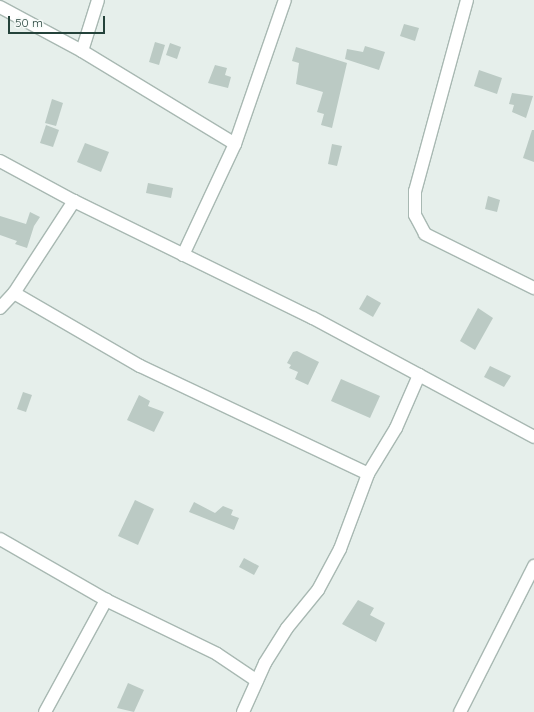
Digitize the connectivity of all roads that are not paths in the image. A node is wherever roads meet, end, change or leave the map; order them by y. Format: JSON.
{"nodes":[{"id":1,"x":98,"y":0,"type":"edge"},
{"id":2,"x":285,"y":0,"type":"edge"},
{"id":3,"x":467,"y":0,"type":"edge"},
{"id":4,"x":0,"y":6,"type":"edge"},
{"id":5,"x":82,"y":51,"type":"junction"},
{"id":6,"x":235,"y":144,"type":"junction"},
{"id":7,"x":0,"y":161,"type":"edge"},
{"id":8,"x":74,"y":201,"type":"junction"},
{"id":9,"x":183,"y":255,"type":"junction"},
{"id":10,"x":534,"y":288,"type":"edge"},
{"id":11,"x":14,"y":293,"type":"junction"},
{"id":12,"x":0,"y":308,"type":"edge"},
{"id":13,"x":419,"y":374,"type":"junction"},
{"id":14,"x":534,"y":437,"type":"edge"},
{"id":15,"x":368,"y":474,"type":"junction"},
{"id":16,"x":0,"y":539,"type":"edge"},
{"id":17,"x":534,"y":566,"type":"edge"},
{"id":18,"x":106,"y":600,"type":"junction"},
{"id":19,"x":257,"y":681,"type":"junction"},
{"id":20,"x":45,"y":712,"type":"edge"},
{"id":21,"x":244,"y":712,"type":"edge"},
{"id":22,"x":460,"y":712,"type":"edge"}],
"edges":[{"from":1,"to":5,"type":"street"},
{"from":2,"to":6,"type":"street"},
{"from":3,"to":10,"type":"street"},
{"from":4,"to":5,"type":"street"},
{"from":5,"to":6,"type":"street"},
{"from":6,"to":9,"type":"street"},
{"from":7,"to":8,"type":"street"},
{"from":8,"to":9,"type":"street"},
{"from":8,"to":11,"type":"street"},
{"from":9,"to":13,"type":"street"},
{"from":11,"to":12,"type":"street"},
{"from":11,"to":15,"type":"street"},
{"from":13,"to":14,"type":"street"},
{"from":13,"to":15,"type":"street"},
{"from":15,"to":19,"type":"street"},
{"from":16,"to":18,"type":"street"},
{"from":17,"to":22,"type":"street"},
{"from":18,"to":19,"type":"street"},
{"from":18,"to":20,"type":"street"},
{"from":19,"to":21,"type":"street"}]}
